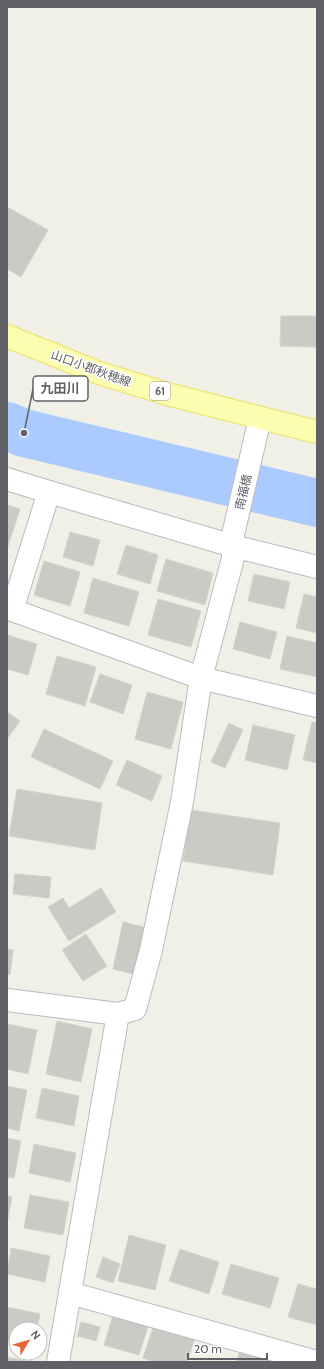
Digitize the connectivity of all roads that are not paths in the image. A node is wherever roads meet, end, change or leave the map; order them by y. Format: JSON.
{"nodes":[{"id":1,"x":7,"y":336,"type":"edge"},
{"id":2,"x":260,"y":418,"type":"junction"},
{"id":3,"x":317,"y":432,"type":"edge"},
{"id":4,"x":7,"y":479,"type":"edge"},
{"id":5,"x":49,"y":492,"type":"junction"},
{"id":6,"x":233,"y":541,"type":"junction"},
{"id":7,"x":317,"y":567,"type":"edge"},
{"id":8,"x":202,"y":678,"type":"junction"},
{"id":9,"x":317,"y":706,"type":"edge"},
{"id":10,"x":7,"y":1000,"type":"edge"},
{"id":11,"x":118,"y":1014,"type":"junction"},
{"id":12,"x":70,"y":1294,"type":"junction"},
{"id":13,"x":58,"y":1362,"type":"edge"},
{"id":14,"x":317,"y":1362,"type":"edge"}],
"edges":[{"from":1,"to":2,"type":"main road","name":"山口小郡秋穂線","number":"61"},
{"from":2,"to":3,"type":"main road","name":"山口小郡秋穂線","number":"61"},
{"from":2,"to":6,"type":"street","name":"南福橋"},
{"from":4,"to":5,"type":"street"},
{"from":5,"to":6,"type":"street"},
{"from":5,"to":8,"type":"street"},
{"from":6,"to":7,"type":"street"},
{"from":6,"to":8,"type":"street","name":"南福橋"},
{"from":8,"to":9,"type":"street"},
{"from":8,"to":11,"type":"street","name":"南福橋"},
{"from":10,"to":11,"type":"street"},
{"from":11,"to":12,"type":"street"},
{"from":12,"to":13,"type":"street"},
{"from":12,"to":14,"type":"street"}]}
